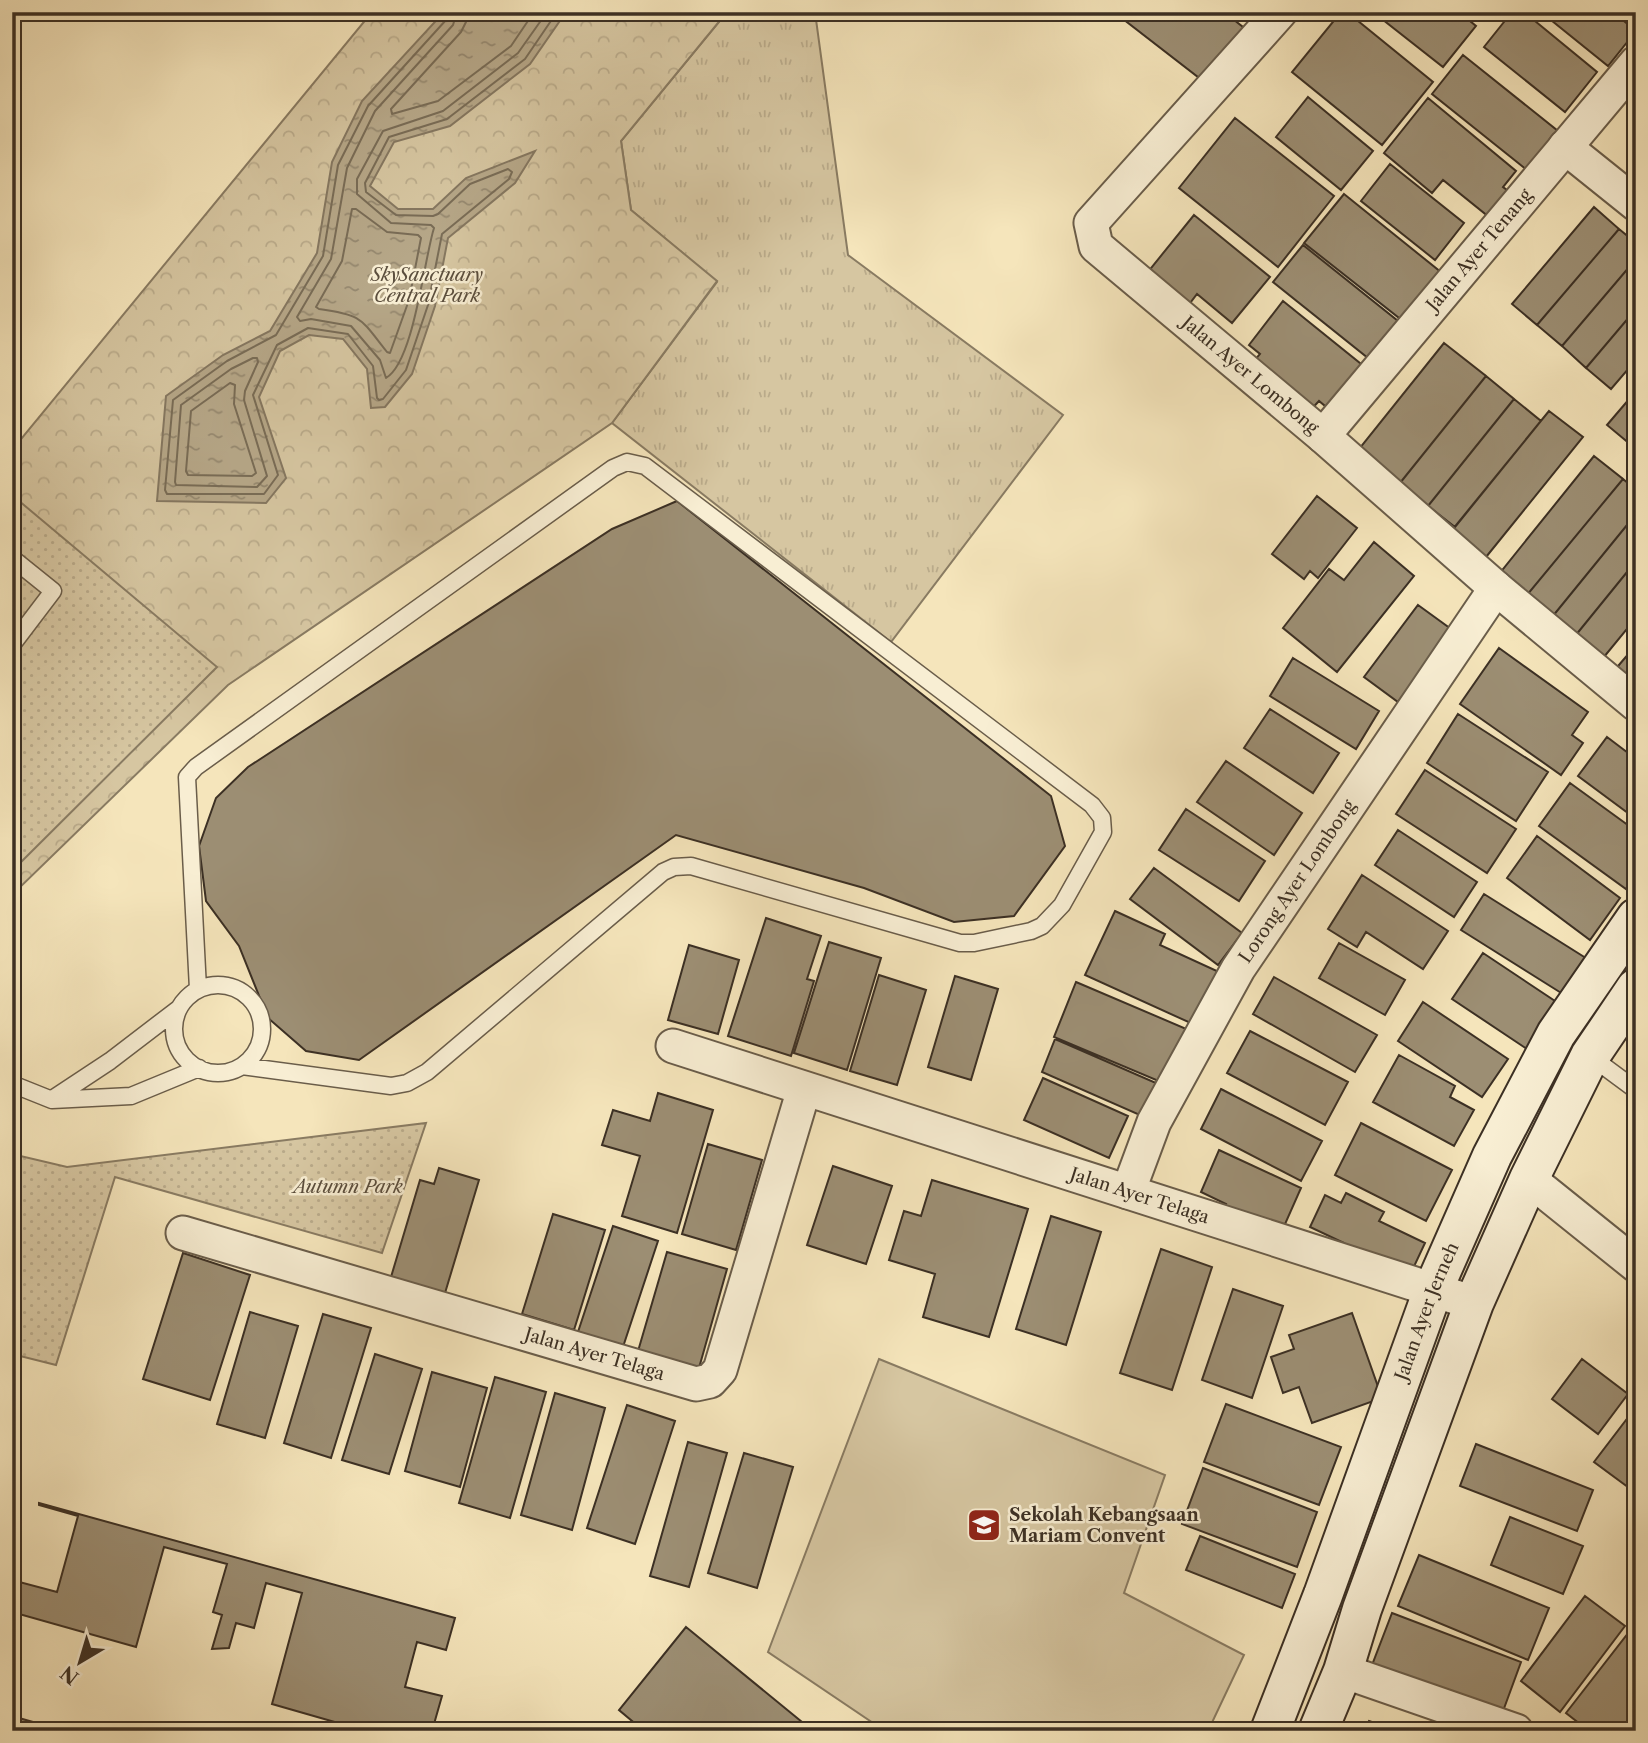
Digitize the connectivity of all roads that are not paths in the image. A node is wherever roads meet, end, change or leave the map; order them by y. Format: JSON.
{"nodes":[{"id":1,"x":1280,"y":12,"type":"edge"},
{"id":2,"x":1636,"y":63,"type":"edge"},
{"id":3,"x":1565,"y":147,"type":"junction"},
{"id":4,"x":1636,"y":204,"type":"edge"},
{"id":5,"x":1323,"y":436,"type":"junction"},
{"id":6,"x":12,"y":558,"type":"edge"},
{"id":7,"x":1496,"y":588,"type":"junction"},
{"id":8,"x":12,"y":645,"type":"edge"},
{"id":9,"x":1636,"y":704,"type":"edge"},
{"id":10,"x":1636,"y":918,"type":"edge"},
{"id":11,"x":1636,"y":988,"type":"edge"},
{"id":12,"x":198,"y":989,"type":"junction"},
{"id":13,"x":178,"y":1009,"type":"junction"},
{"id":14,"x":673,"y":1046,"type":"dead end"},
{"id":15,"x":1590,"y":1056,"type":"junction"},
{"id":16,"x":242,"y":1066,"type":"junction"},
{"id":17,"x":199,"y":1068,"type":"junction"},
{"id":18,"x":12,"y":1084,"type":"edge"},
{"id":19,"x":804,"y":1089,"type":"junction"},
{"id":20,"x":1636,"y":1090,"type":"edge"},
{"id":21,"x":52,"y":1100,"type":"junction"},
{"id":22,"x":1529,"y":1179,"type":"junction"},
{"id":23,"x":1128,"y":1192,"type":"junction"},
{"id":24,"x":183,"y":1233,"type":"dead end"},
{"id":25,"x":1636,"y":1265,"type":"edge"},
{"id":26,"x":1433,"y":1290,"type":"junction"},
{"id":27,"x":1474,"y":1303,"type":"junction"},
{"id":28,"x":1343,"y":1671,"type":"junction"},
{"id":29,"x":1270,"y":1731,"type":"edge"},
{"id":30,"x":1318,"y":1731,"type":"edge"},
{"id":31,"x":1516,"y":1731,"type":"edge"}],
"edges":[{"from":1,"to":5,"type":"street","name":"Jalan Ayer Lombong"},
{"from":2,"to":3,"type":"street","name":"Jalan Ayer Tenang"},
{"from":3,"to":4,"type":"street"},
{"from":3,"to":5,"type":"street","name":"Jalan Ayer Tenang"},
{"from":5,"to":7,"type":"street","name":"Jalan Ayer Lombong"},
{"from":6,"to":8,"type":"lane"},
{"from":7,"to":9,"type":"street","name":"Jalan Ayer Lombong"},
{"from":7,"to":23,"type":"street","name":"Lorong Ayer Lombong"},
{"from":10,"to":26,"type":"main road","name":"Jalan Ayer Jerneh"},
{"from":11,"to":15,"type":"main road"},
{"from":12,"to":13,"type":"lane"},
{"from":12,"to":16,"type":"lane"},
{"from":12,"to":16,"type":"lane"},
{"from":13,"to":17,"type":"lane"},
{"from":13,"to":21,"type":"lane"},
{"from":14,"to":19,"type":"street","name":"Jalan Ayer Telaga"},
{"from":15,"to":20,"type":"lane"},
{"from":15,"to":22,"type":"main road"},
{"from":16,"to":17,"type":"lane"},
{"from":17,"to":21,"type":"lane"},
{"from":18,"to":21,"type":"lane"},
{"from":19,"to":23,"type":"street","name":"Jalan Ayer Telaga"},
{"from":19,"to":24,"type":"street","name":"Jalan Ayer Telaga"},
{"from":22,"to":25,"type":"street"},
{"from":22,"to":27,"type":"main road"},
{"from":23,"to":26,"type":"street","name":"Jalan Ayer Telaga"},
{"from":26,"to":27,"type":"street","name":"Jalan Ayer Telaga"},
{"from":26,"to":29,"type":"main road","name":"Jalan Ayer Jerneh"},
{"from":27,"to":28,"type":"main road"},
{"from":28,"to":30,"type":"main road"},
{"from":28,"to":31,"type":"street"}]}
